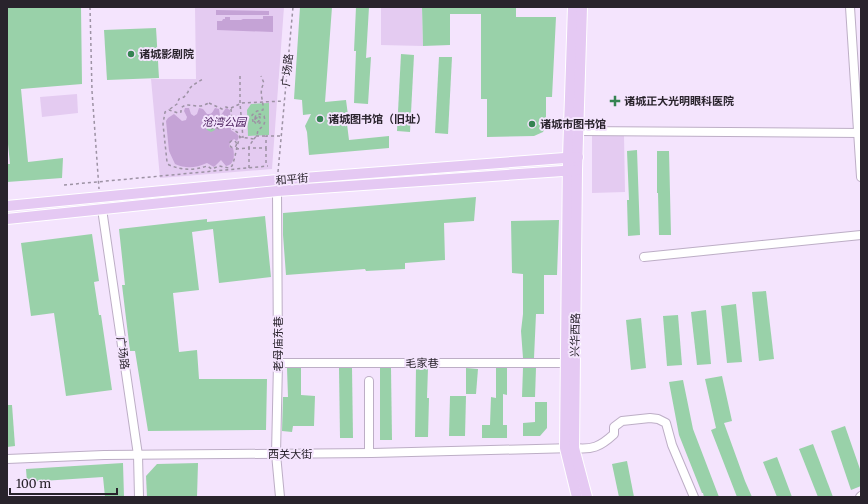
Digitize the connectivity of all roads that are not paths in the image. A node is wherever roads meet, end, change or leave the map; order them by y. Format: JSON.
{"nodes":[{"id":1,"x":573,"y":7,"type":"edge"},
{"id":2,"x":582,"y":7,"type":"edge"},
{"id":3,"x":850,"y":7,"type":"edge"},
{"id":4,"x":578,"y":131,"type":"junction"},
{"id":5,"x":860,"y":133,"type":"edge"},
{"id":6,"x":573,"y":157,"type":"junction"},
{"id":7,"x":573,"y":170,"type":"junction"},
{"id":8,"x":861,"y":178,"type":"edge"},
{"id":9,"x":277,"y":191,"type":"junction"},
{"id":10,"x":7,"y":206,"type":"edge"},
{"id":11,"x":102,"y":209,"type":"junction"},
{"id":12,"x":7,"y":219,"type":"edge"},
{"id":13,"x":861,"y":235,"type":"edge"},
{"id":14,"x":644,"y":257,"type":"dead end"},
{"id":15,"x":278,"y":363,"type":"junction"},
{"id":16,"x":566,"y":363,"type":"junction"},
{"id":17,"x":369,"y":381,"type":"dead end"},
{"id":18,"x":569,"y":448,"type":"junction"},
{"id":19,"x":369,"y":453,"type":"junction"},
{"id":20,"x":138,"y":454,"type":"junction"},
{"id":21,"x":276,"y":454,"type":"junction"},
{"id":22,"x":7,"y":460,"type":"edge"},
{"id":23,"x":139,"y":497,"type":"edge"},
{"id":24,"x":280,"y":497,"type":"edge"},
{"id":25,"x":577,"y":497,"type":"edge"},
{"id":26,"x":588,"y":497,"type":"edge"},
{"id":27,"x":694,"y":497,"type":"edge"}],
"edges":[{"from":1,"to":6,"type":"main road"},
{"from":2,"to":4,"type":"main road"},
{"from":3,"to":5,"type":"street"},
{"from":4,"to":5,"type":"street"},
{"from":4,"to":6,"type":"main road"},
{"from":5,"to":8,"type":"street"},
{"from":6,"to":7,"type":"main road"},
{"from":6,"to":10,"type":"main road","name":"和平街"},
{"from":7,"to":9,"type":"main road","name":"和平街"},
{"from":7,"to":16,"type":"main road"},
{"from":7,"to":18,"type":"main road","name":"兴华西路"},
{"from":9,"to":11,"type":"main road","name":"和平街"},
{"from":9,"to":15,"type":"street","name":"老母庙东巷"},
{"from":11,"to":12,"type":"main road","name":"和平街"},
{"from":11,"to":20,"type":"street","name":"广场路"},
{"from":13,"to":14,"type":"street"},
{"from":15,"to":16,"type":"street","name":"毛家巷"},
{"from":15,"to":21,"type":"street","name":"老母庙东巷"},
{"from":16,"to":18,"type":"main road"},
{"from":17,"to":19,"type":"street"},
{"from":18,"to":19,"type":"street","name":"西关大街"},
{"from":18,"to":25,"type":"main road"},
{"from":18,"to":26,"type":"main road","name":"兴华西路"},
{"from":18,"to":27,"type":"street","name":"西关大街"},
{"from":19,"to":21,"type":"street","name":"西关大街"},
{"from":20,"to":21,"type":"street","name":"西关大街"},
{"from":20,"to":22,"type":"street","name":"西关大街"},
{"from":20,"to":23,"type":"street","name":"广场路"},
{"from":21,"to":24,"type":"street","name":"老母庙东巷"}]}
